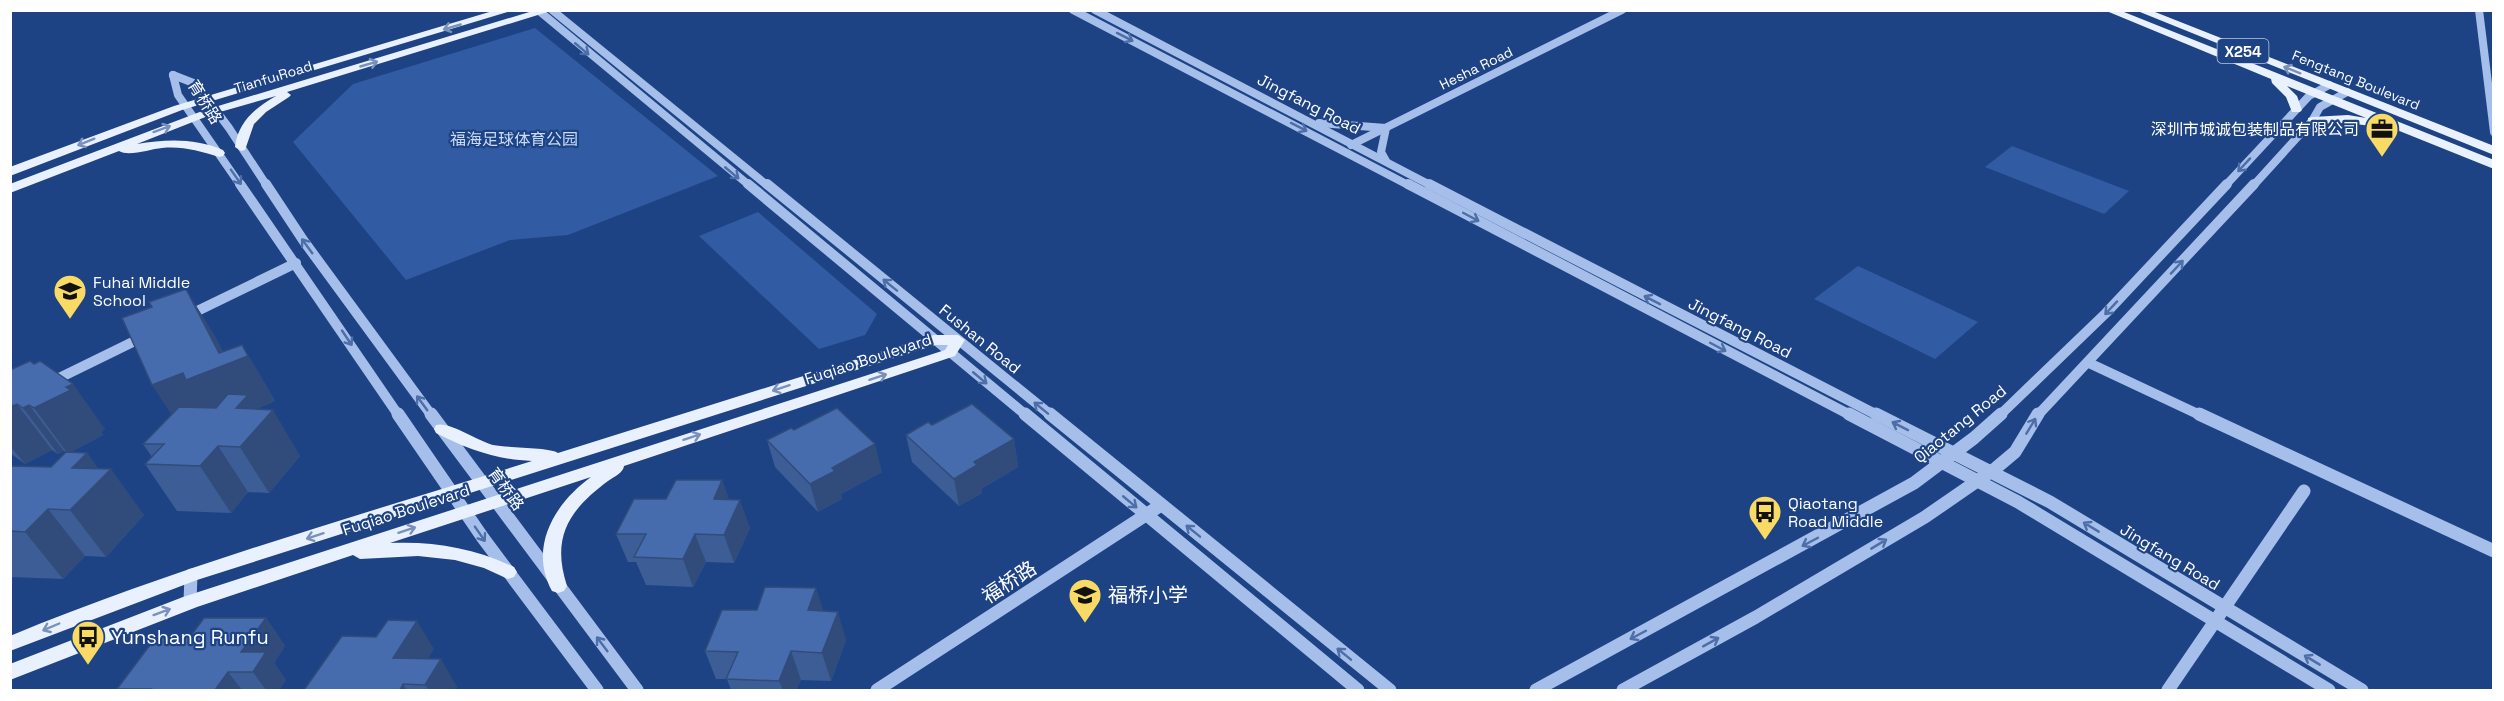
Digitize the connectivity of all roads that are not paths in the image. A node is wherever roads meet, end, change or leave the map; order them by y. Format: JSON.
{"nodes":[{"id":1,"x":509,"y":10,"type":"edge"},
{"id":2,"x":1073,"y":10,"type":"edge"},
{"id":3,"x":1095,"y":10,"type":"edge"},
{"id":4,"x":1622,"y":10,"type":"edge"},
{"id":5,"x":2109,"y":10,"type":"edge"},
{"id":6,"x":2140,"y":10,"type":"edge"},
{"id":7,"x":2479,"y":10,"type":"edge"},
{"id":8,"x":545,"y":11,"type":"edge"},
{"id":9,"x":2258,"y":70,"type":"junction"},
{"id":10,"x":335,"y":74,"type":"junction"},
{"id":11,"x":2329,"y":85,"type":"junction"},
{"id":12,"x":2347,"y":92,"type":"junction"},
{"id":13,"x":2313,"y":93,"type":"junction"},
{"id":14,"x":2330,"y":99,"type":"junction"},
{"id":15,"x":211,"y":105,"type":"junction"},
{"id":16,"x":186,"y":106,"type":"junction"},
{"id":17,"x":2296,"y":110,"type":"junction"},
{"id":18,"x":194,"y":117,"type":"junction"},
{"id":19,"x":1308,"y":121,"type":"junction"},
{"id":20,"x":2312,"y":121,"type":"junction"},
{"id":21,"x":1386,"y":128,"type":"junction"},
{"id":22,"x":2412,"y":132,"type":"junction"},
{"id":23,"x":2493,"y":132,"type":"edge"},
{"id":24,"x":1354,"y":144,"type":"junction"},
{"id":25,"x":242,"y":147,"type":"junction"},
{"id":26,"x":1342,"y":150,"type":"junction"},
{"id":27,"x":2493,"y":150,"type":"edge"},
{"id":28,"x":219,"y":153,"type":"junction"},
{"id":29,"x":1386,"y":161,"type":"junction"},
{"id":30,"x":2493,"y":165,"type":"edge"},
{"id":31,"x":67,"y":166,"type":"junction"},
{"id":32,"x":10,"y":172,"type":"edge"},
{"id":33,"x":10,"y":189,"type":"edge"},
{"id":34,"x":296,"y":263,"type":"junction"},
{"id":35,"x":180,"y":320,"type":"edge"},
{"id":36,"x":158,"y":330,"type":"edge"},
{"id":37,"x":934,"y":340,"type":"junction"},
{"id":38,"x":954,"y":347,"type":"junction"},
{"id":39,"x":2086,"y":365,"type":"junction"},
{"id":40,"x":42,"y":387,"type":"edge"},
{"id":41,"x":442,"y":429,"type":"junction"},
{"id":42,"x":654,"y":450,"type":"junction"},
{"id":43,"x":584,"y":451,"type":"junction"},
{"id":44,"x":1954,"y":454,"type":"junction"},
{"id":45,"x":1941,"y":464,"type":"junction"},
{"id":46,"x":1991,"y":472,"type":"junction"},
{"id":47,"x":1978,"y":482,"type":"junction"},
{"id":48,"x":481,"y":483,"type":"junction"},
{"id":49,"x":2304,"y":491,"type":"dead end"},
{"id":50,"x":452,"y":492,"type":"junction"},
{"id":51,"x":495,"y":502,"type":"junction"},
{"id":52,"x":1161,"y":505,"type":"junction"},
{"id":53,"x":465,"y":512,"type":"junction"},
{"id":54,"x":1146,"y":515,"type":"junction"},
{"id":55,"x":2493,"y":551,"type":"edge"},
{"id":56,"x":325,"y":557,"type":"junction"},
{"id":57,"x":508,"y":573,"type":"junction"},
{"id":58,"x":191,"y":575,"type":"junction"},
{"id":59,"x":558,"y":586,"type":"junction"},
{"id":60,"x":190,"y":602,"type":"junction"},
{"id":61,"x":2224,"y":608,"type":"junction"},
{"id":62,"x":2215,"y":621,"type":"junction"},
{"id":63,"x":10,"y":644,"type":"edge"},
{"id":64,"x":10,"y":672,"type":"edge"},
{"id":65,"x":597,"y":690,"type":"edge"},
{"id":66,"x":637,"y":690,"type":"edge"},
{"id":67,"x":877,"y":690,"type":"edge"},
{"id":68,"x":1358,"y":690,"type":"edge"},
{"id":69,"x":1390,"y":690,"type":"edge"},
{"id":70,"x":1536,"y":690,"type":"edge"},
{"id":71,"x":1623,"y":690,"type":"edge"},
{"id":72,"x":2168,"y":690,"type":"edge"},
{"id":73,"x":2330,"y":690,"type":"edge"},
{"id":74,"x":2362,"y":690,"type":"edge"}],
"edges":[{"from":1,"to":15,"type":"main road","name":"Tianfu Road","one_way":true},
{"from":2,"to":26,"type":"street","name":"Jingfang Road","one_way":true},
{"from":3,"to":19,"type":"street","name":"Jingfang Road"},
{"from":4,"to":21,"type":"street","name":"Hesha Road"},
{"from":5,"to":9,"type":"main road","name":"Fengtang Boulevard","number":"X254"},
{"from":11,"to":6,"type":"main road","name":"Fengtang Boulevard","number":"X254","one_way":true},
{"from":7,"to":23,"type":"street"},
{"from":10,"to":8,"type":"main road","name":"Tianfu Road","one_way":true},
{"from":8,"to":37,"type":"street","name":"Fushan Road","one_way":true},
{"from":38,"to":8,"type":"street","name":"Fushan Road","one_way":true},
{"from":9,"to":13,"type":"main road","name":"Fengtang Boulevard","number":"X254"},
{"from":9,"to":17,"type":"main road"},
{"from":10,"to":15,"type":"main road","name":"Tianfu Road"},
{"from":10,"to":25,"type":"main road"},
{"from":11,"to":12,"type":"main road","name":"Fengtang Boulevard","number":"X254"},
{"from":11,"to":13,"type":"street","name":"Qiaotang Road"},
{"from":12,"to":14,"type":"street"},
{"from":12,"to":27,"type":"main road","name":"Fengtang Boulevard"},
{"from":13,"to":14,"type":"main road","name":"Fengtang Boulevard"},
{"from":13,"to":17,"type":"street","name":"Qiaotang Road"},
{"from":14,"to":20,"type":"street"},
{"from":14,"to":22,"type":"main road","name":"Fengtang Boulevard"},
{"from":15,"to":16,"type":"main road","name":"Tianfu Road"},
{"from":15,"to":16,"type":"street","name":"育桥路"},
{"from":15,"to":18,"type":"main road","name":"Tianfu Road"},
{"from":15,"to":25,"type":"street","name":"育桥路"},
{"from":16,"to":18,"type":"street","name":"育桥路"},
{"from":16,"to":32,"type":"main road","name":"Tianfu Road","one_way":true},
{"from":17,"to":44,"type":"street","name":"Qiaotang Road","one_way":true},
{"from":18,"to":28,"type":"street","name":"育桥路"},
{"from":31,"to":18,"type":"main road","name":"Tianfu Road","one_way":true},
{"from":19,"to":21,"type":"street"},
{"from":19,"to":24,"type":"street","name":"Jingfang Road"},
{"from":20,"to":22,"type":"main road"},
{"from":39,"to":20,"type":"street","one_way":true},
{"from":21,"to":24,"type":"street","name":"Hesha Road"},
{"from":21,"to":29,"type":"street"},
{"from":22,"to":30,"type":"main road","name":"Fengtang Boulevard"},
{"from":24,"to":26,"type":"street","name":"Hesha Road"},
{"from":24,"to":29,"type":"street","name":"Jingfang Road"},
{"from":41,"to":25,"type":"street","name":"育桥路","one_way":true},
{"from":26,"to":45,"type":"street","name":"Jingfang Road","one_way":true},
{"from":28,"to":31,"type":"main road"},
{"from":28,"to":34,"type":"street","name":"育桥路","one_way":true},
{"from":44,"to":29,"type":"street","name":"Jingfang Road","one_way":true},
{"from":31,"to":33,"type":"main road","name":"Tianfu Road"},
{"from":34,"to":35,"type":"street"},
{"from":34,"to":50,"type":"street","name":"育桥路","one_way":true},
{"from":36,"to":40,"type":"street"},
{"from":37,"to":38,"type":"main road","name":"Fuqiao Boulevard"},
{"from":37,"to":43,"type":"main road","name":"Fuqiao Boulevard","one_way":true},
{"from":42,"to":38,"type":"main road","name":"Fuqiao Boulevard","one_way":true},
{"from":52,"to":38,"type":"street","name":"Fushan Road","one_way":true},
{"from":38,"to":54,"type":"street","name":"Fushan Road","one_way":true},
{"from":46,"to":39,"type":"street","one_way":true},
{"from":39,"to":55,"type":"street"},
{"from":41,"to":43,"type":"main road"},
{"from":41,"to":48,"type":"street","name":"育桥路"},
{"from":42,"to":51,"type":"main road","name":"Fuqiao Boulevard"},
{"from":42,"to":59,"type":"main road"},
{"from":43,"to":48,"type":"main road","name":"Fuqiao Boulevard"},
{"from":44,"to":45,"type":"street","name":"Qiaotang Road"},
{"from":44,"to":46,"type":"street","name":"Jingfang Road"},
{"from":45,"to":47,"type":"street","name":"Jingfang Road"},
{"from":45,"to":70,"type":"street","name":"Qiaotang Road","one_way":true},
{"from":46,"to":47,"type":"street"},
{"from":61,"to":46,"type":"street","name":"Jingfang Road","one_way":true},
{"from":47,"to":62,"type":"street","name":"Jingfang Road"},
{"from":71,"to":47,"type":"street","one_way":true},
{"from":48,"to":50,"type":"main road","name":"Fuqiao Boulevard"},
{"from":48,"to":51,"type":"street","name":"育桥路"},
{"from":49,"to":61,"type":"street"},
{"from":50,"to":53,"type":"street","name":"育桥路"},
{"from":50,"to":58,"type":"main road","name":"Fuqiao Boulevard","one_way":true},
{"from":51,"to":53,"type":"main road","name":"Fuqiao Boulevard"},
{"from":51,"to":59,"type":"street","name":"育桥路"},
{"from":52,"to":54,"type":"street","name":"福桥路"},
{"from":69,"to":52,"type":"street","name":"Fushan Road","one_way":true},
{"from":56,"to":53,"type":"main road","name":"Fuqiao Boulevard","one_way":true},
{"from":53,"to":57,"type":"street","name":"育桥路","one_way":true},
{"from":54,"to":67,"type":"street","name":"福桥路"},
{"from":54,"to":68,"type":"street","name":"Fushan Road"},
{"from":56,"to":57,"type":"main road"},
{"from":56,"to":60,"type":"main road","name":"Fuqiao Boulevard"},
{"from":57,"to":65,"type":"street","name":"育桥路"},
{"from":58,"to":60,"type":"street"},
{"from":58,"to":63,"type":"main road","name":"Fuqiao Boulevard","one_way":true},
{"from":66,"to":59,"type":"street","name":"育桥路","one_way":true},
{"from":64,"to":60,"type":"main road","name":"Fuqiao Boulevard","one_way":true},
{"from":61,"to":62,"type":"street"},
{"from":74,"to":61,"type":"street","name":"Jingfang Road","one_way":true},
{"from":62,"to":72,"type":"street"},
{"from":62,"to":73,"type":"street","name":"Jingfang Road"}]}
